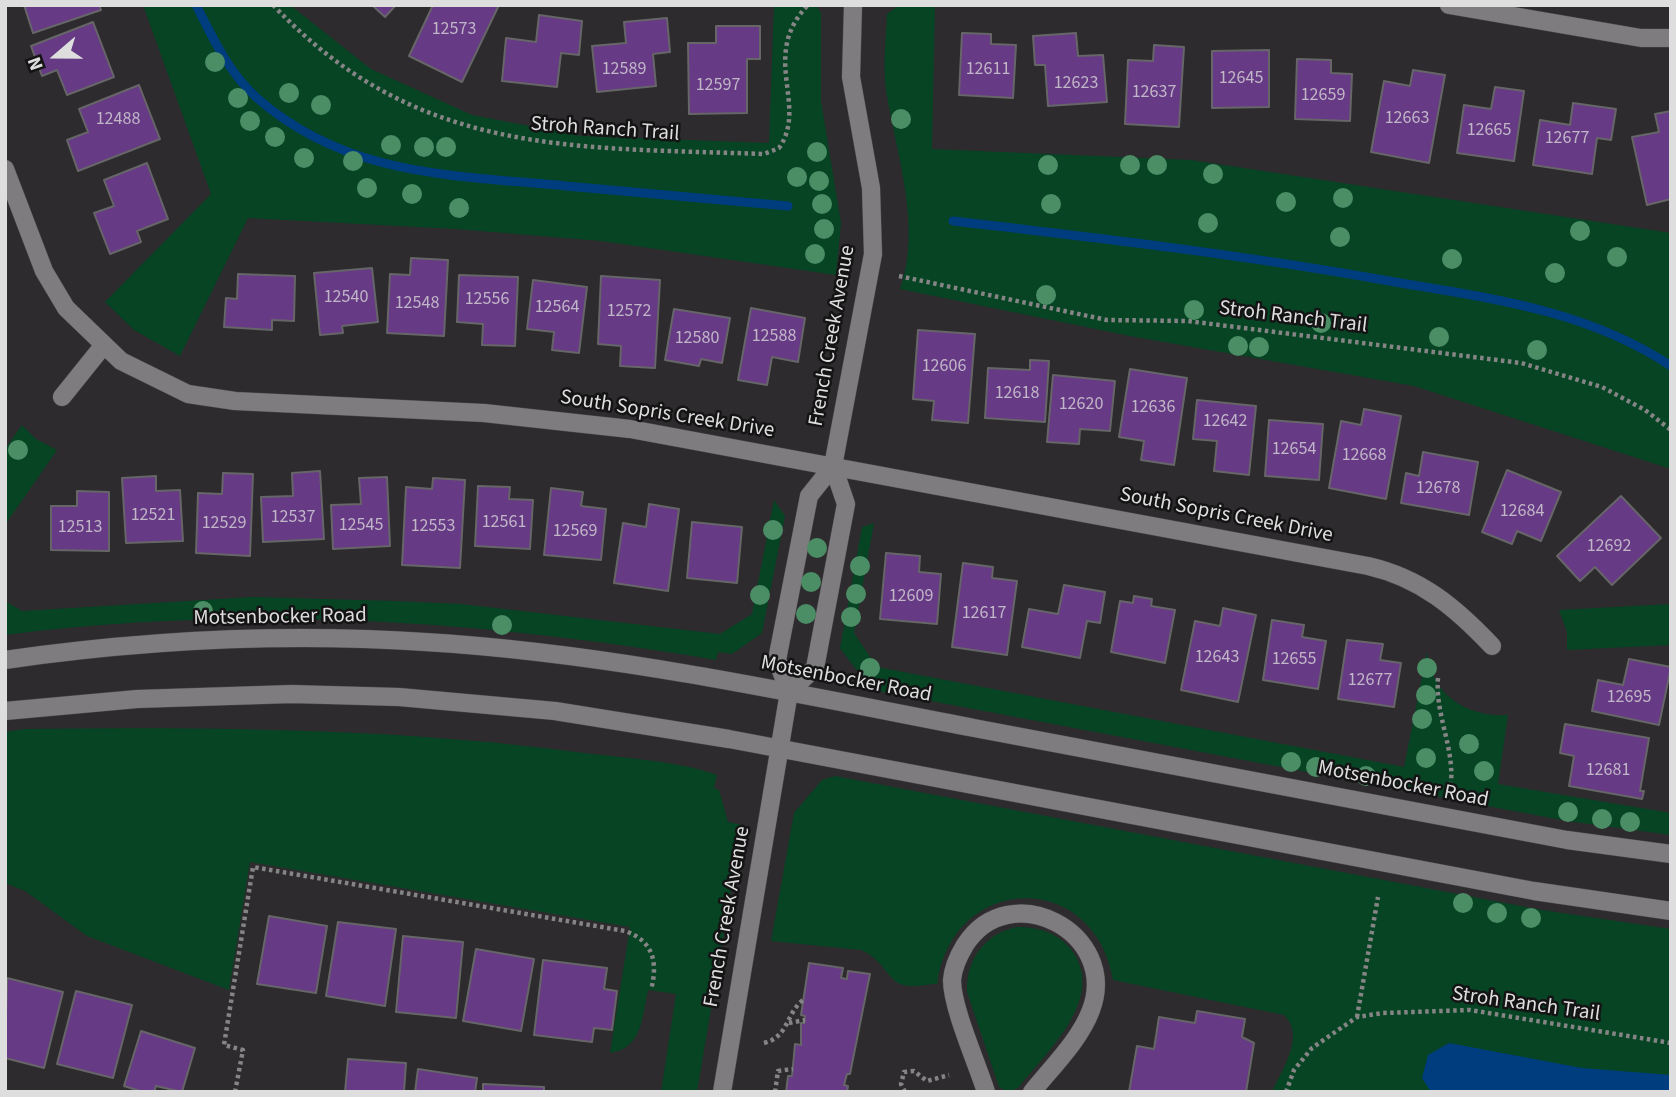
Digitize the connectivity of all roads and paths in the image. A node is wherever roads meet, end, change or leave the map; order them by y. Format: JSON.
{"nodes":[{"id":1,"x":273,"y":5,"type":"edge"},
{"id":2,"x":808,"y":5,"type":"edge"},
{"id":3,"x":853,"y":5,"type":"edge"},
{"id":4,"x":1449,"y":5,"type":"edge"},
{"id":5,"x":1671,"y":38,"type":"edge"},
{"id":6,"x":5,"y":169,"type":"edge"},
{"id":7,"x":899,"y":276,"type":"dead end"},
{"id":8,"x":103,"y":346,"type":"junction"},
{"id":9,"x":62,"y":397,"type":"dead end"},
{"id":10,"x":1671,"y":430,"type":"edge"},
{"id":11,"x":833,"y":466,"type":"junction"},
{"id":12,"x":1492,"y":646,"type":"dead end"},
{"id":13,"x":5,"y":660,"type":"edge"},
{"id":14,"x":1438,"y":678,"type":"dead end"},
{"id":15,"x":789,"y":692,"type":"junction"},
{"id":16,"x":5,"y":710,"type":"edge"},
{"id":17,"x":780,"y":749,"type":"junction"},
{"id":18,"x":1451,"y":782,"type":"dead end"},
{"id":19,"x":1671,"y":854,"type":"edge"},
{"id":20,"x":1378,"y":897,"type":"dead end"},
{"id":21,"x":1671,"y":911,"type":"edge"},
{"id":22,"x":651,"y":990,"type":"dead end"},
{"id":23,"x":803,"y":1000,"type":"dead end"},
{"id":24,"x":1357,"y":1017,"type":"junction"},
{"id":25,"x":805,"y":1020,"type":"dead end"},
{"id":26,"x":789,"y":1023,"type":"junction"},
{"id":27,"x":764,"y":1043,"type":"dead end"},
{"id":28,"x":1671,"y":1043,"type":"edge"},
{"id":29,"x":793,"y":1069,"type":"dead end"},
{"id":30,"x":949,"y":1075,"type":"dead end"},
{"id":31,"x":235,"y":1092,"type":"edge"},
{"id":32,"x":722,"y":1092,"type":"edge"},
{"id":33,"x":775,"y":1092,"type":"edge"},
{"id":34,"x":905,"y":1092,"type":"edge"},
{"id":35,"x":986,"y":1092,"type":"edge"},
{"id":36,"x":1032,"y":1092,"type":"edge"},
{"id":37,"x":1286,"y":1092,"type":"edge"}],
"edges":[{"from":1,"to":2,"type":"path","name":"Stroh Ranch Trail"},
{"from":3,"to":11,"type":"street","name":"French Creek Avenue"},
{"from":4,"to":5,"type":"street"},
{"from":6,"to":8,"type":"street","name":"South Sopris Creek Drive"},
{"from":7,"to":10,"type":"path","name":"Stroh Ranch Trail"},
{"from":8,"to":9,"type":"street"},
{"from":8,"to":11,"type":"street","name":"South Sopris Creek Drive"},
{"from":11,"to":12,"type":"street","name":"South Sopris Creek Drive"},
{"from":11,"to":15,"type":"street","name":"French Creek Avenue"},
{"from":11,"to":15,"type":"street","name":"French Creek Avenue"},
{"from":13,"to":15,"type":"street","name":"Motsenbocker Road"},
{"from":14,"to":18,"type":"path"},
{"from":15,"to":17,"type":"street","name":"French Creek Avenue"},
{"from":15,"to":19,"type":"street","name":"Motsenbocker Road"},
{"from":16,"to":17,"type":"street"},
{"from":17,"to":21,"type":"street"},
{"from":17,"to":32,"type":"street","name":"French Creek Avenue"},
{"from":20,"to":24,"type":"path"},
{"from":22,"to":31,"type":"path"},
{"from":23,"to":26,"type":"path"},
{"from":24,"to":28,"type":"path","name":"Stroh Ranch Trail"},
{"from":24,"to":37,"type":"path","name":"Stroh Ranch Trail"},
{"from":25,"to":26,"type":"path"},
{"from":26,"to":27,"type":"path"},
{"from":29,"to":33,"type":"path"},
{"from":30,"to":34,"type":"path"},
{"from":35,"to":36,"type":"street"}]}
